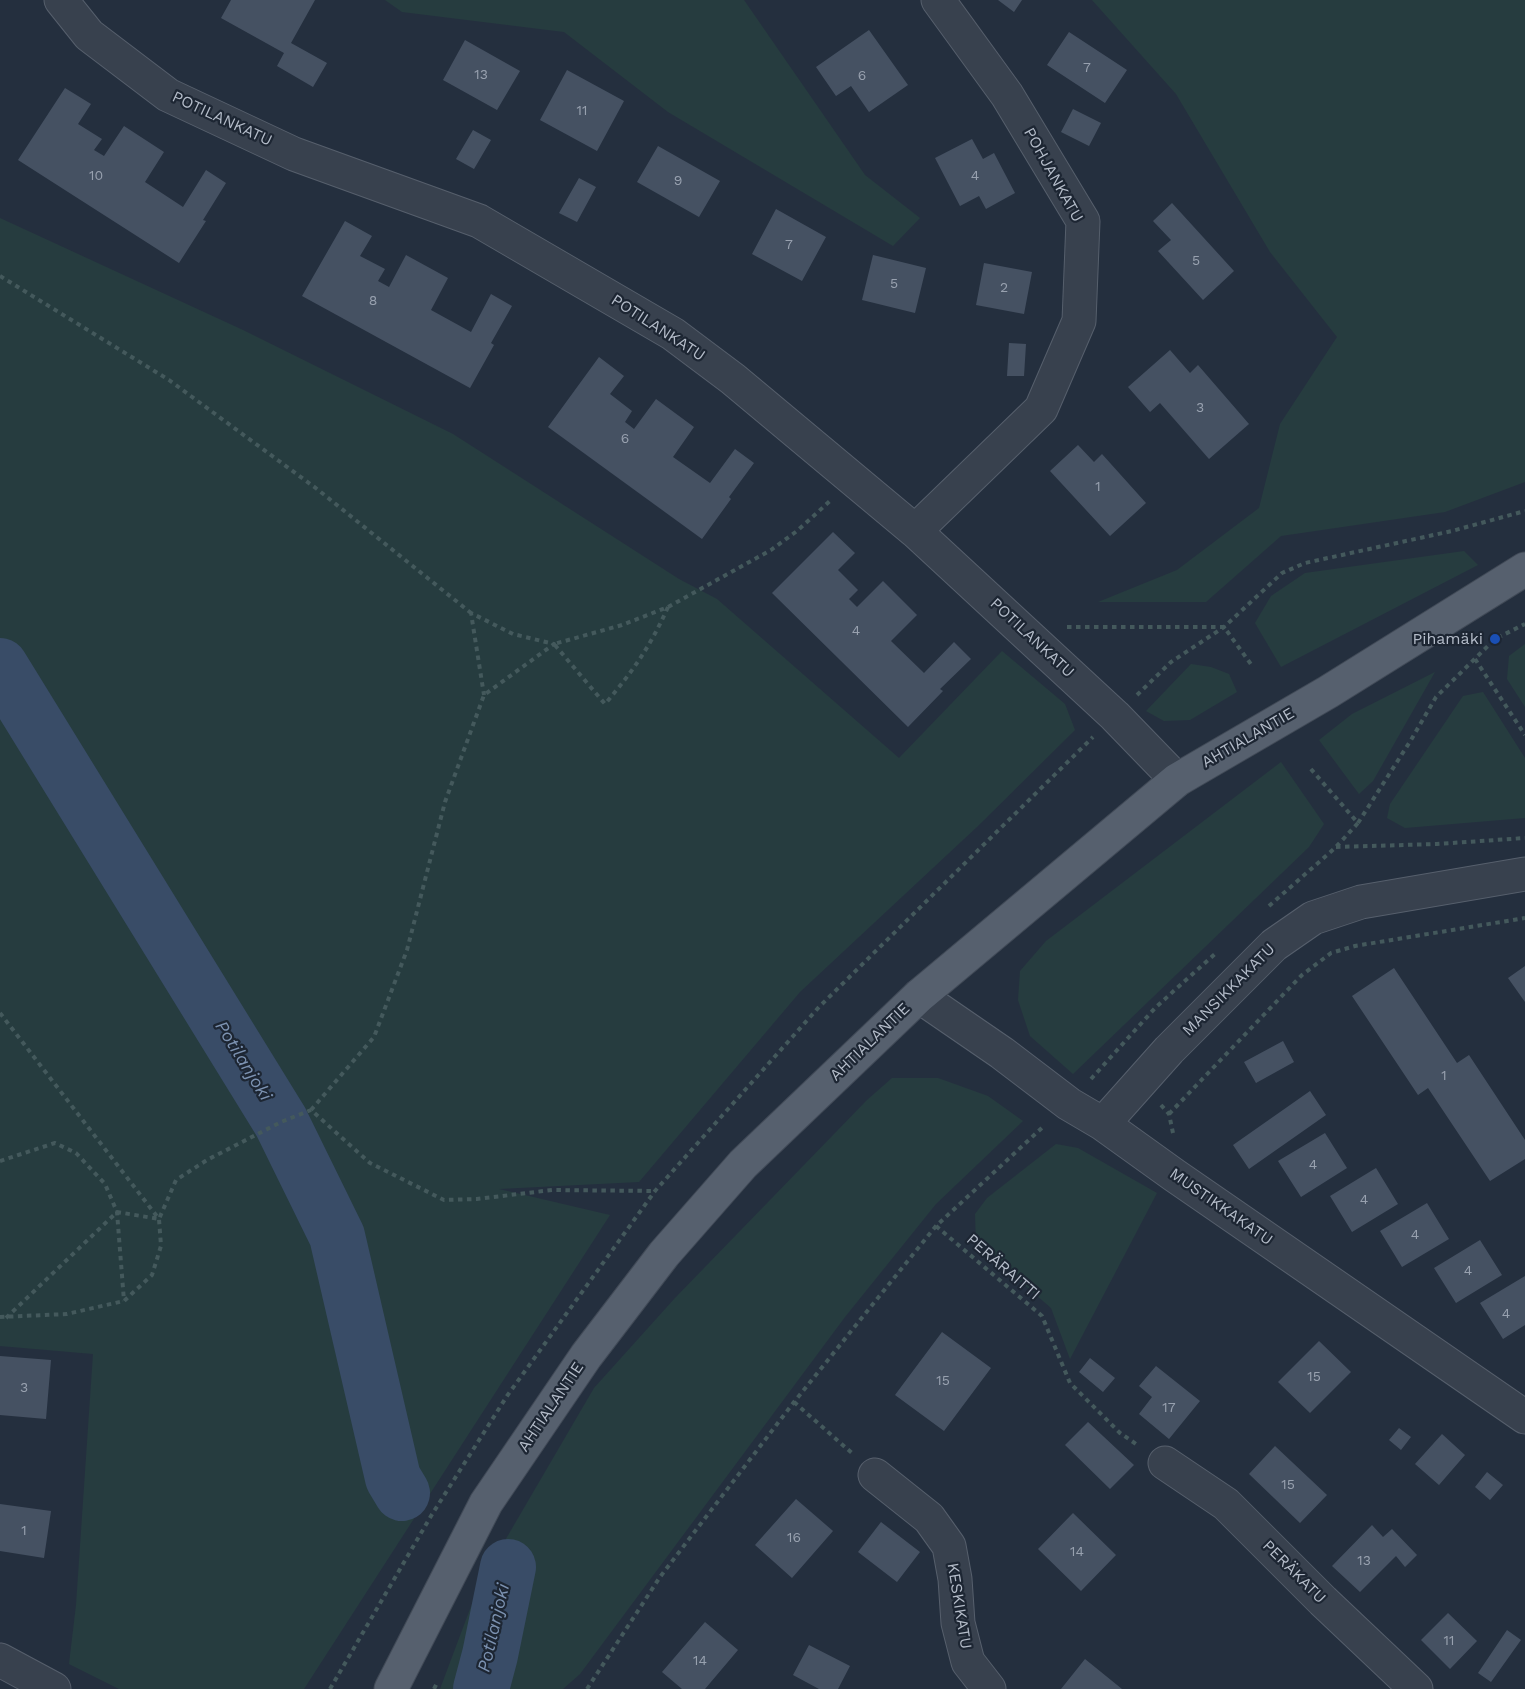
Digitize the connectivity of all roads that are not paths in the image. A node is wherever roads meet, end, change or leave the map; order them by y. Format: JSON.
{"nodes":[{"id":1,"x":61,"y":0,"type":"edge"},
{"id":2,"x":938,"y":0,"type":"edge"},
{"id":3,"x":915,"y":531,"type":"junction"},
{"id":4,"x":1525,"y":568,"type":"edge"},
{"id":5,"x":1177,"y":780,"type":"junction"},
{"id":6,"x":1525,"y":874,"type":"edge"},
{"id":7,"x":919,"y":996,"type":"junction"},
{"id":8,"x":1103,"y":1124,"type":"junction"},
{"id":9,"x":1525,"y":1417,"type":"edge"},
{"id":10,"x":1165,"y":1463,"type":"road end"},
{"id":11,"x":875,"y":1476,"type":"road end"},
{"id":12,"x":0,"y":1660,"type":"edge"},
{"id":13,"x":54,"y":1689,"type":"edge"},
{"id":14,"x":391,"y":1689,"type":"edge"},
{"id":15,"x":989,"y":1689,"type":"edge"},
{"id":16,"x":1416,"y":1689,"type":"edge"}],
"edges":[{"from":1,"to":3,"type":"street","name":"POTILANKATU"},
{"from":2,"to":3,"type":"street","name":"POHJANKATU"},
{"from":3,"to":5,"type":"street","name":"POTILANKATU"},
{"from":4,"to":5,"type":"main road","name":"AHTIALANTIE"},
{"from":5,"to":7,"type":"main road","name":"AHTIALANTIE"},
{"from":6,"to":8,"type":"street","name":"MANSIKKAKATU"},
{"from":7,"to":8,"type":"street","name":"MUSTIKKAKATU"},
{"from":7,"to":14,"type":"main road","name":"AHTIALANTIE"},
{"from":8,"to":9,"type":"street","name":"MUSTIKKAKATU"},
{"from":10,"to":16,"type":"street","name":"PERÄKATU"},
{"from":11,"to":15,"type":"street","name":"KESKIKATU"},
{"from":12,"to":13,"type":"street"}]}
